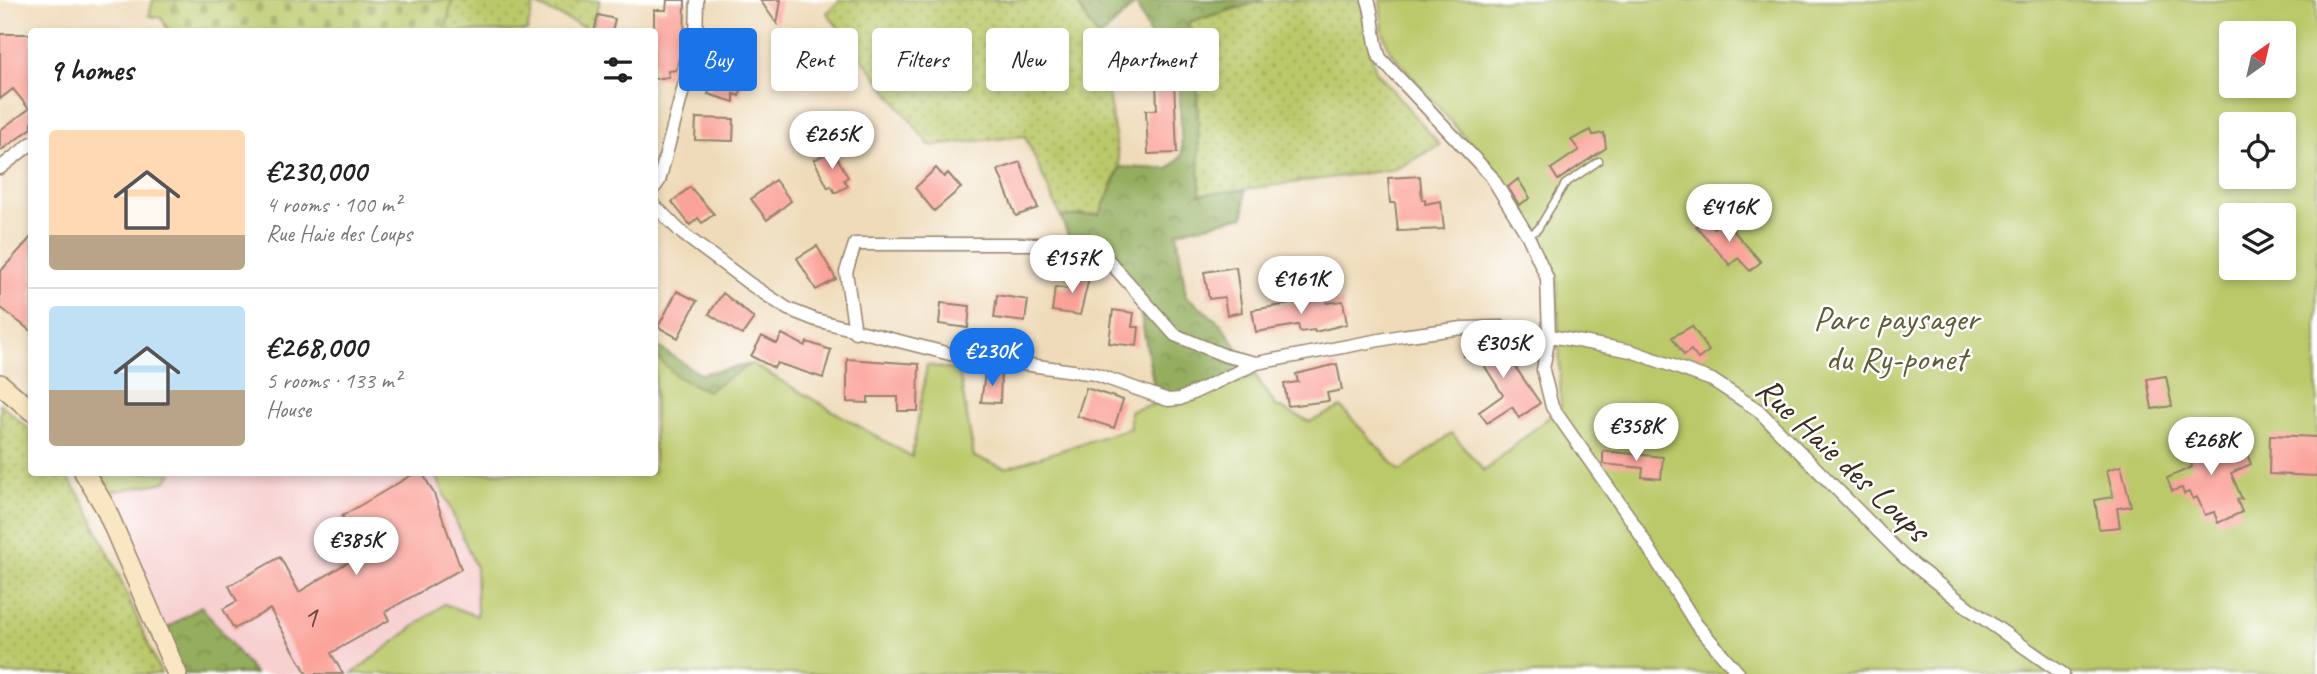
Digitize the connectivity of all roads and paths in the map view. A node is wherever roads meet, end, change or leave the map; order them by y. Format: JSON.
{"nodes":[{"id":1,"x":697,"y":0,"type":"edge"},
{"id":2,"x":1367,"y":0,"type":"edge"},
{"id":3,"x":28,"y":146,"type":"edge"},
{"id":4,"x":1599,"y":162,"type":"dead end"},
{"id":5,"x":0,"y":168,"type":"edge"},
{"id":6,"x":658,"y":182,"type":"edge"},
{"id":7,"x":658,"y":209,"type":"edge"},
{"id":8,"x":1528,"y":236,"type":"junction"},
{"id":9,"x":855,"y":332,"type":"junction"},
{"id":10,"x":1549,"y":335,"type":"junction"},
{"id":11,"x":1257,"y":363,"type":"junction"},
{"id":12,"x":0,"y":384,"type":"edge"},
{"id":13,"x":28,"y":408,"type":"edge"},
{"id":14,"x":86,"y":476,"type":"edge"},
{"id":15,"x":177,"y":674,"type":"edge"},
{"id":16,"x":1739,"y":674,"type":"edge"},
{"id":17,"x":2063,"y":674,"type":"edge"}],
"edges":[{"from":1,"to":6,"type":"street"},
{"from":2,"to":8,"type":"street"},
{"from":3,"to":5,"type":"street"},
{"from":4,"to":8,"type":"lane"},
{"from":7,"to":9,"type":"street","name":"Rue Haie des Loups"},
{"from":8,"to":10,"type":"street"},
{"from":9,"to":11,"type":"street","name":"Rue Haie des Loups"},
{"from":9,"to":11,"type":"street"},
{"from":10,"to":11,"type":"street","name":"Rue Haie des Loups"},
{"from":10,"to":16,"type":"street"},
{"from":10,"to":17,"type":"street","name":"Rue Haie des Loups"},
{"from":12,"to":13,"type":"main road"},
{"from":14,"to":15,"type":"main road"}]}
